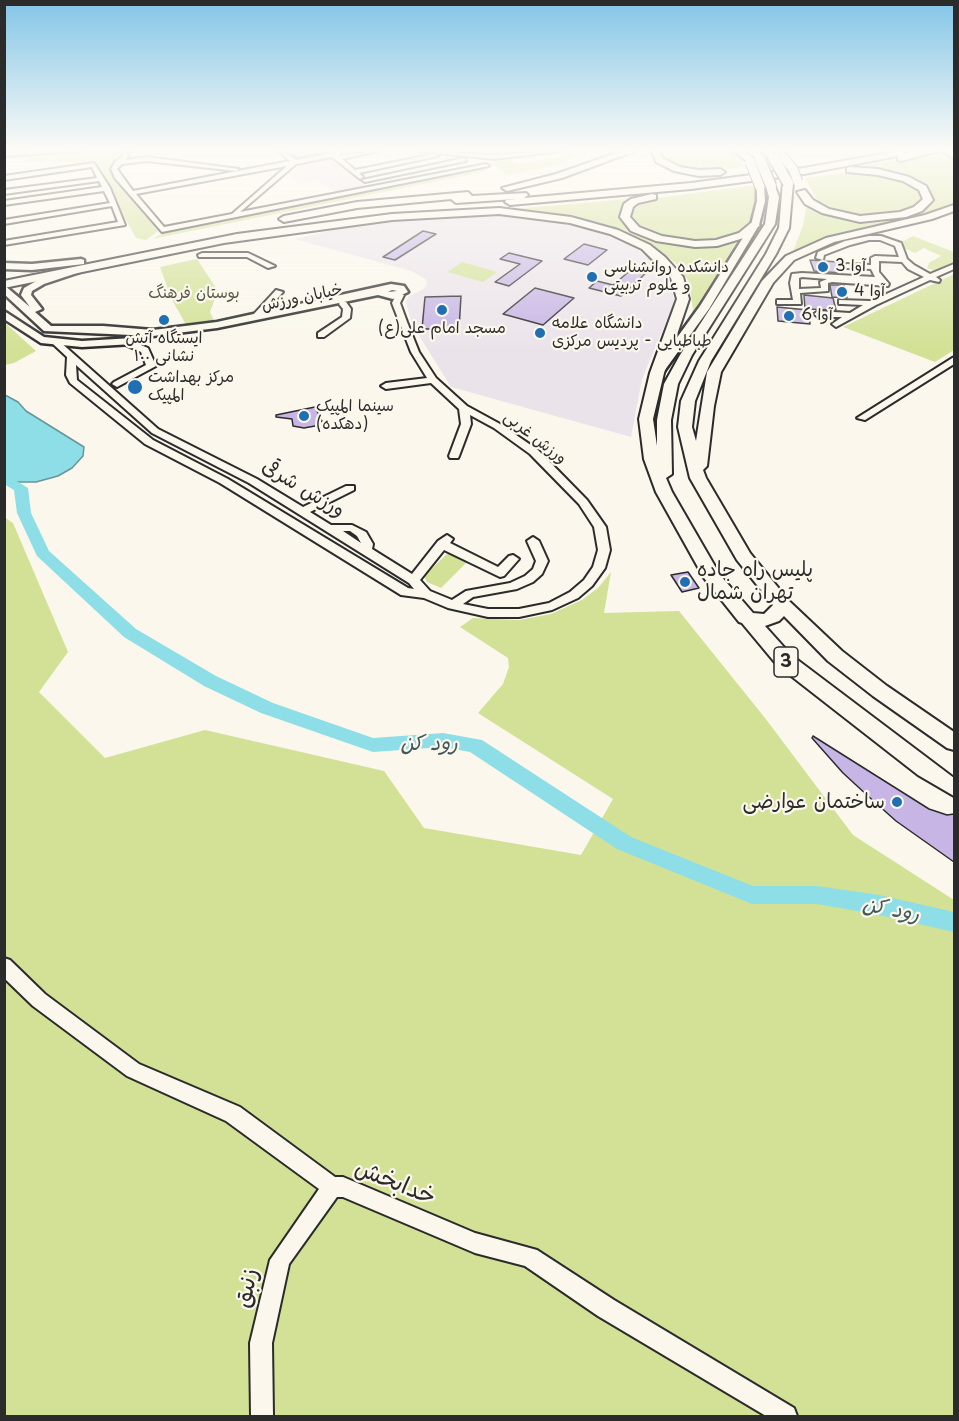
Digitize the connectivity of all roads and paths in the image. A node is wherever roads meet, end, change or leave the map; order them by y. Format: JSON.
{"nodes":[{"id":1,"x":33,"y":217,"type":"edge"},
{"id":2,"x":119,"y":217,"type":"edge"},
{"id":3,"x":152,"y":217,"type":"edge"},
{"id":4,"x":222,"y":217,"type":"edge"},
{"id":5,"x":296,"y":217,"type":"edge"},
{"id":6,"x":306,"y":217,"type":"edge"},
{"id":7,"x":354,"y":217,"type":"edge"},
{"id":8,"x":390,"y":217,"type":"edge"},
{"id":9,"x":557,"y":217,"type":"edge"},
{"id":10,"x":626,"y":217,"type":"edge"},
{"id":11,"x":757,"y":217,"type":"edge"},
{"id":12,"x":771,"y":217,"type":"edge"},
{"id":13,"x":787,"y":217,"type":"edge"},
{"id":14,"x":853,"y":217,"type":"edge"},
{"id":15,"x":892,"y":217,"type":"edge"},
{"id":16,"x":926,"y":217,"type":"edge"},
{"id":17,"x":4,"y":222,"type":"edge"},
{"id":18,"x":268,"y":223,"type":"junction"},
{"id":19,"x":755,"y":225,"type":"junction"},
{"id":20,"x":225,"y":240,"type":"junction"},
{"id":21,"x":4,"y":243,"type":"edge"},
{"id":22,"x":202,"y":255,"type":"dead end"},
{"id":23,"x":820,"y":258,"type":"dead end"},
{"id":24,"x":904,"y":260,"type":"junction"},
{"id":25,"x":83,"y":266,"type":"junction"},
{"id":26,"x":271,"y":266,"type":"dead end"},
{"id":27,"x":847,"y":266,"type":"dead end"},
{"id":28,"x":954,"y":266,"type":"edge"},
{"id":29,"x":875,"y":267,"type":"junction"},
{"id":30,"x":954,"y":272,"type":"edge"},
{"id":31,"x":7,"y":279,"type":"edge"},
{"id":32,"x":932,"y":279,"type":"junction"},
{"id":33,"x":883,"y":282,"type":"junction"},
{"id":34,"x":796,"y":291,"type":"junction"},
{"id":35,"x":279,"y":292,"type":"dead end"},
{"id":36,"x":384,"y":293,"type":"junction"},
{"id":37,"x":899,"y":293,"type":"junction"},
{"id":38,"x":371,"y":298,"type":"junction"},
{"id":39,"x":398,"y":299,"type":"junction"},
{"id":40,"x":780,"y":302,"type":"dead end"},
{"id":41,"x":842,"y":302,"type":"dead end"},
{"id":42,"x":4,"y":303,"type":"edge"},
{"id":43,"x":873,"y":303,"type":"junction"},
{"id":44,"x":343,"y":304,"type":"junction"},
{"id":45,"x":4,"y":314,"type":"edge"},
{"id":46,"x":818,"y":314,"type":"dead end"},
{"id":47,"x":849,"y":315,"type":"junction"},
{"id":48,"x":256,"y":317,"type":"junction"},
{"id":49,"x":103,"y":329,"type":"junction"},
{"id":50,"x":60,"y":331,"type":"junction"},
{"id":51,"x":321,"y":335,"type":"dead end"},
{"id":52,"x":128,"y":338,"type":"junction"},
{"id":53,"x":56,"y":343,"type":"junction"},
{"id":54,"x":82,"y":344,"type":"junction"},
{"id":55,"x":71,"y":356,"type":"junction"},
{"id":56,"x":954,"y":360,"type":"edge"},
{"id":57,"x":657,"y":373,"type":"junction"},
{"id":58,"x":433,"y":380,"type":"junction"},
{"id":59,"x":117,"y":384,"type":"dead end"},
{"id":60,"x":386,"y":386,"type":"dead end"},
{"id":61,"x":464,"y":408,"type":"junction"},
{"id":62,"x":862,"y":418,"type":"dead end"},
{"id":63,"x":454,"y":456,"type":"dead end"},
{"id":64,"x":698,"y":478,"type":"junction"},
{"id":65,"x":350,"y":488,"type":"dead end"},
{"id":66,"x":664,"y":492,"type":"junction"},
{"id":67,"x":303,"y":511,"type":"junction"},
{"id":68,"x":533,"y":541,"type":"dead end"},
{"id":69,"x":513,"y":559,"type":"dead end"},
{"id":70,"x":413,"y":580,"type":"junction"},
{"id":71,"x":426,"y":594,"type":"junction"},
{"id":72,"x":452,"y":605,"type":"junction"},
{"id":73,"x":783,"y":605,"type":"junction"},
{"id":74,"x":745,"y":618,"type":"junction"},
{"id":75,"x":954,"y":742,"type":"edge"},
{"id":76,"x":954,"y":788,"type":"edge"},
{"id":77,"x":4,"y":966,"type":"edge"},
{"id":78,"x":332,"y":1187,"type":"junction"},
{"id":79,"x":262,"y":1416,"type":"edge"},
{"id":80,"x":786,"y":1416,"type":"edge"}],
"edges":[{"from":1,"to":17,"type":"street"},
{"from":2,"to":21,"type":"street"},
{"from":3,"to":4,"type":"street"},
{"from":5,"to":18,"type":"highway"},
{"from":6,"to":18,"type":"highway"},
{"from":7,"to":20,"type":"highway"},
{"from":8,"to":20,"type":"highway"},
{"from":9,"to":57,"type":"highway"},
{"from":10,"to":19,"type":"highway"},
{"from":11,"to":19,"type":"main road"},
{"from":12,"to":66,"type":"highway","number":"3"},
{"from":13,"to":64,"type":"highway","number":"3"},
{"from":14,"to":15,"type":"highway"},
{"from":16,"to":64,"type":"highway"},
{"from":18,"to":25,"type":"highway"},
{"from":19,"to":57,"type":"main road"},
{"from":20,"to":25,"type":"highway"},
{"from":22,"to":26,"type":"street"},
{"from":23,"to":24,"type":"street"},
{"from":24,"to":29,"type":"street"},
{"from":24,"to":32,"type":"street"},
{"from":25,"to":31,"type":"highway"},
{"from":25,"to":31,"type":"main road"},
{"from":25,"to":50,"type":"main road"},
{"from":27,"to":29,"type":"street"},
{"from":28,"to":32,"type":"street"},
{"from":29,"to":33,"type":"street"},
{"from":30,"to":32,"type":"street"},
{"from":31,"to":50,"type":"main road"},
{"from":32,"to":37,"type":"street"},
{"from":33,"to":34,"type":"street"},
{"from":33,"to":34,"type":"street"},
{"from":33,"to":37,"type":"street"},
{"from":34,"to":40,"type":"street"},
{"from":35,"to":48,"type":"street"},
{"from":36,"to":38,"type":"main road","name":"خیابان ورزش"},
{"from":36,"to":39,"type":"main road"},
{"from":36,"to":48,"type":"main road","name":"خیابان ورزش"},
{"from":37,"to":43,"type":"street"},
{"from":37,"to":47,"type":"street"},
{"from":38,"to":39,"type":"main road"},
{"from":38,"to":44,"type":"main road","name":"خیابان ورزش"},
{"from":39,"to":58,"type":"street","name":"ورزش غربی"},
{"from":41,"to":43,"type":"street"},
{"from":42,"to":53,"type":"main road"},
{"from":43,"to":47,"type":"street"},
{"from":44,"to":51,"type":"street"},
{"from":44,"to":52,"type":"main road","name":"خیابان ورزش"},
{"from":45,"to":53,"type":"main road","name":"خیابان ورزش"},
{"from":46,"to":47,"type":"street"},
{"from":48,"to":52,"type":"main road","name":"خیابان ورزش"},
{"from":49,"to":50,"type":"main road","name":"خیابان ورزش"},
{"from":49,"to":52,"type":"main road","name":"خیابان ورزش"},
{"from":49,"to":54,"type":"main road"},
{"from":52,"to":54,"type":"main road","name":"خیابان ورزش"},
{"from":52,"to":59,"type":"street"},
{"from":53,"to":54,"type":"main road","name":"خیابان ورزش"},
{"from":53,"to":55,"type":"street","name":"ورزش شرقی"},
{"from":55,"to":67,"type":"street","name":"ورزش شرقی"},
{"from":55,"to":71,"type":"street"},
{"from":56,"to":62,"type":"street"},
{"from":57,"to":66,"type":"highway"},
{"from":58,"to":60,"type":"street"},
{"from":58,"to":61,"type":"street","name":"ورزش غربی"},
{"from":61,"to":63,"type":"street"},
{"from":61,"to":72,"type":"street","name":"ورزش غربی"},
{"from":64,"to":73,"type":"highway","number":"3"},
{"from":65,"to":67,"type":"street"},
{"from":66,"to":74,"type":"highway","number":"3"},
{"from":67,"to":70,"type":"street","name":"ورزش شرقی"},
{"from":68,"to":72,"type":"street"},
{"from":69,"to":70,"type":"street"},
{"from":70,"to":71,"type":"street"},
{"from":71,"to":72,"type":"street"},
{"from":73,"to":74,"type":"highway"},
{"from":73,"to":75,"type":"highway","number":"3"},
{"from":74,"to":76,"type":"highway","number":"3"},
{"from":77,"to":78,"type":"street","name":"خدابخش"},
{"from":78,"to":79,"type":"street","name":"زنبق"},
{"from":78,"to":80,"type":"street","name":"خدابخش"}]}
